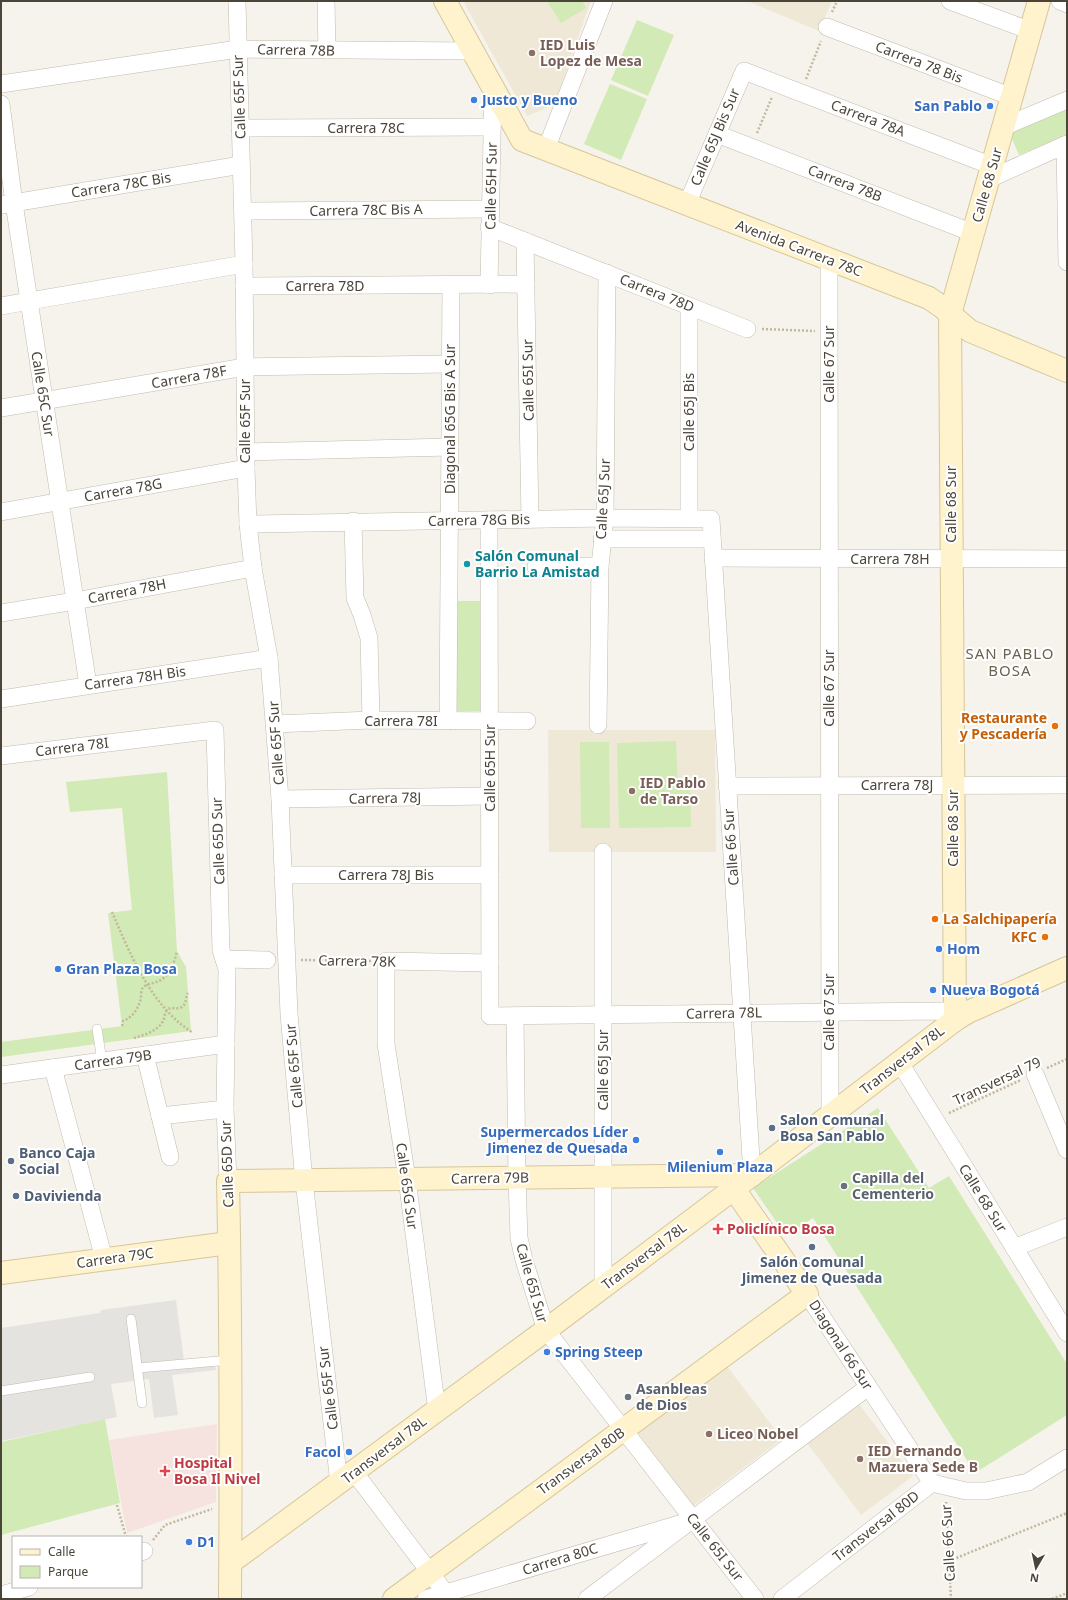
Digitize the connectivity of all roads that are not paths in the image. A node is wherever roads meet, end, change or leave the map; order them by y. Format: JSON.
{"nodes":[{"id":1,"x":237,"y":1,"type":"edge"},
{"id":2,"x":326,"y":1,"type":"edge"},
{"id":3,"x":445,"y":1,"type":"edge"},
{"id":4,"x":604,"y":1,"type":"edge"},
{"id":5,"x":950,"y":1,"type":"edge"},
{"id":6,"x":1039,"y":1,"type":"edge"},
{"id":7,"x":1060,"y":1,"type":"edge"},
{"id":8,"x":1067,"y":4,"type":"edge"},
{"id":9,"x":827,"y":27,"type":"road end"},
{"id":10,"x":1031,"y":31,"type":"junction"},
{"id":11,"x":238,"y":49,"type":"junction"},
{"id":12,"x":327,"y":50,"type":"junction"},
{"id":13,"x":473,"y":51,"type":"junction"},
{"id":14,"x":744,"y":71,"type":"joint"},
{"id":15,"x":1,"y":84,"type":"edge"},
{"id":16,"x":493,"y":88,"type":"junction"},
{"id":17,"x":1012,"y":97,"type":"junction"},
{"id":18,"x":1067,"y":100,"type":"edge"},
{"id":19,"x":1,"y":104,"type":"edge"},
{"id":20,"x":492,"y":127,"type":"junction"},
{"id":21,"x":1003,"y":127,"type":"junction"},
{"id":22,"x":240,"y":128,"type":"junction"},
{"id":23,"x":717,"y":134,"type":"junction"},
{"id":24,"x":522,"y":140,"type":"joint"},
{"id":25,"x":1066,"y":145,"type":"edge"},
{"id":26,"x":546,"y":149,"type":"junction"},
{"id":27,"x":241,"y":165,"type":"junction"},
{"id":28,"x":990,"y":172,"type":"junction"},
{"id":29,"x":7,"y":204,"type":"edge"},
{"id":30,"x":687,"y":204,"type":"junction"},
{"id":31,"x":490,"y":209,"type":"junction"},
{"id":32,"x":242,"y":211,"type":"junction"},
{"id":33,"x":490,"y":227,"type":"junction"},
{"id":34,"x":973,"y":233,"type":"junction"},
{"id":35,"x":525,"y":241,"type":"junction"},
{"id":36,"x":829,"y":260,"type":"junction"},
{"id":37,"x":1067,"y":262,"type":"edge"},
{"id":38,"x":244,"y":264,"type":"junction"},
{"id":39,"x":607,"y":273,"type":"junction"},
{"id":40,"x":526,"y":284,"type":"junction"},
{"id":41,"x":451,"y":285,"type":"junction"},
{"id":42,"x":489,"y":285,"type":"junction"},
{"id":43,"x":244,"y":286,"type":"junction"},
{"id":44,"x":29,"y":302,"type":"junction"},
{"id":45,"x":1,"y":306,"type":"edge"},
{"id":46,"x":689,"y":306,"type":"junction"},
{"id":47,"x":950,"y":314,"type":"junction"},
{"id":48,"x":747,"y":329,"type":"road end"},
{"id":49,"x":450,"y":364,"type":"junction"},
{"id":50,"x":245,"y":367,"type":"junction"},
{"id":51,"x":1067,"y":371,"type":"edge"},
{"id":52,"x":44,"y":401,"type":"junction"},
{"id":53,"x":1,"y":408,"type":"edge"},
{"id":54,"x":450,"y":447,"type":"junction"},
{"id":55,"x":246,"y":460,"type":"junction"},
{"id":56,"x":59,"y":502,"type":"junction"},
{"id":57,"x":1,"y":512,"type":"edge"},
{"id":58,"x":605,"y":518,"type":"junction"},
{"id":59,"x":689,"y":518,"type":"junction"},
{"id":60,"x":711,"y":518,"type":"joint"},
{"id":61,"x":530,"y":519,"type":"junction"},
{"id":62,"x":450,"y":520,"type":"junction"},
{"id":63,"x":489,"y":520,"type":"junction"},
{"id":64,"x":353,"y":521,"type":"junction"},
{"id":65,"x":248,"y":524,"type":"junction"},
{"id":66,"x":602,"y":539,"type":"junction"},
{"id":67,"x":712,"y":539,"type":"junction"},
{"id":68,"x":713,"y":558,"type":"junction"},
{"id":69,"x":829,"y":558,"type":"junction"},
{"id":70,"x":952,"y":559,"type":"junction"},
{"id":71,"x":1067,"y":559,"type":"edge"},
{"id":72,"x":600,"y":566,"type":"junction"},
{"id":73,"x":536,"y":567,"type":"dead end"},
{"id":74,"x":253,"y":568,"type":"junction"},
{"id":75,"x":75,"y":601,"type":"junction"},
{"id":76,"x":1,"y":613,"type":"edge"},
{"id":77,"x":269,"y":658,"type":"junction"},
{"id":78,"x":88,"y":685,"type":"junction"},
{"id":79,"x":1,"y":699,"type":"edge"},
{"id":80,"x":370,"y":720,"type":"junction"},
{"id":81,"x":527,"y":720,"type":"dead end"},
{"id":82,"x":490,"y":721,"type":"junction"},
{"id":83,"x":448,"y":722,"type":"junction"},
{"id":84,"x":274,"y":724,"type":"junction"},
{"id":85,"x":598,"y":725,"type":"dead end"},
{"id":86,"x":215,"y":730,"type":"joint"},
{"id":87,"x":1,"y":756,"type":"edge"},
{"id":88,"x":1067,"y":784,"type":"edge"},
{"id":89,"x":953,"y":785,"type":"junction"},
{"id":90,"x":727,"y":786,"type":"junction"},
{"id":91,"x":829,"y":786,"type":"junction"},
{"id":92,"x":490,"y":796,"type":"junction"},
{"id":93,"x":280,"y":799,"type":"junction"},
{"id":94,"x":603,"y":852,"type":"dead end"},
{"id":95,"x":283,"y":875,"type":"junction"},
{"id":96,"x":490,"y":875,"type":"junction"},
{"id":97,"x":224,"y":959,"type":"junction"},
{"id":98,"x":267,"y":960,"type":"dead end"},
{"id":99,"x":386,"y":961,"type":"joint"},
{"id":100,"x":490,"y":963,"type":"junction"},
{"id":101,"x":1067,"y":968,"type":"edge"},
{"id":102,"x":829,"y":1011,"type":"junction"},
{"id":103,"x":742,"y":1013,"type":"junction"},
{"id":104,"x":603,"y":1015,"type":"junction"},
{"id":105,"x":490,"y":1016,"type":"joint"},
{"id":106,"x":515,"y":1016,"type":"junction"},
{"id":107,"x":955,"y":1020,"type":"junction"},
{"id":108,"x":97,"y":1029,"type":"dead end"},
{"id":109,"x":226,"y":1044,"type":"junction"},
{"id":110,"x":145,"y":1055,"type":"junction"},
{"id":111,"x":102,"y":1061,"type":"junction"},
{"id":112,"x":900,"y":1063,"type":"junction"},
{"id":113,"x":53,"y":1068,"type":"junction"},
{"id":114,"x":1035,"y":1074,"type":"road end"},
{"id":115,"x":1,"y":1075,"type":"edge"},
{"id":116,"x":225,"y":1109,"type":"junction"},
{"id":117,"x":160,"y":1116,"type":"junction"},
{"id":118,"x":830,"y":1116,"type":"junction"},
{"id":119,"x":1067,"y":1150,"type":"edge"},
{"id":120,"x":170,"y":1157,"type":"dead end"},
{"id":121,"x":752,"y":1175,"type":"junction"},
{"id":122,"x":603,"y":1177,"type":"junction"},
{"id":123,"x":516,"y":1178,"type":"junction"},
{"id":124,"x":407,"y":1179,"type":"junction"},
{"id":125,"x":228,"y":1181,"type":"junction"},
{"id":126,"x":304,"y":1181,"type":"junction"},
{"id":127,"x":734,"y":1189,"type":"junction"},
{"id":128,"x":1067,"y":1227,"type":"edge"},
{"id":129,"x":229,"y":1242,"type":"junction"},
{"id":130,"x":1014,"y":1248,"type":"junction"},
{"id":131,"x":104,"y":1259,"type":"junction"},
{"id":132,"x":1,"y":1273,"type":"edge"},
{"id":133,"x":603,"y":1287,"type":"junction"},
{"id":134,"x":807,"y":1294,"type":"junction"},
{"id":135,"x":131,"y":1319,"type":"dead end"},
{"id":136,"x":546,"y":1330,"type":"junction"},
{"id":137,"x":1067,"y":1333,"type":"edge"},
{"id":138,"x":231,"y":1360,"type":"junction"},
{"id":139,"x":138,"y":1368,"type":"junction"},
{"id":140,"x":90,"y":1377,"type":"dead end"},
{"id":141,"x":868,"y":1387,"type":"junction"},
{"id":142,"x":1,"y":1391,"type":"edge"},
{"id":143,"x":142,"y":1403,"type":"dead end"},
{"id":144,"x":437,"y":1411,"type":"junction"},
{"id":145,"x":624,"y":1430,"type":"junction"},
{"id":146,"x":1067,"y":1458,"type":"edge"},
{"id":147,"x":346,"y":1478,"type":"junction"},
{"id":148,"x":939,"y":1485,"type":"junction"},
{"id":149,"x":693,"y":1520,"type":"junction"},
{"id":150,"x":231,"y":1562,"type":"junction"},
{"id":151,"x":430,"y":1573,"type":"junction"},
{"id":152,"x":26,"y":1588,"type":"edge"},
{"id":153,"x":1,"y":1596,"type":"edge"},
{"id":154,"x":448,"y":1596,"type":"edge"},
{"id":155,"x":230,"y":1599,"type":"edge"},
{"id":156,"x":394,"y":1599,"type":"edge"},
{"id":157,"x":426,"y":1599,"type":"edge"},
{"id":158,"x":587,"y":1599,"type":"edge"},
{"id":159,"x":755,"y":1599,"type":"edge"},
{"id":160,"x":782,"y":1599,"type":"edge"}],
"edges":[{"from":1,"to":11,"type":"street","name":"Calle 65F Sur"},
{"from":2,"to":12,"type":"street"},
{"from":3,"to":13,"type":"street","name":"Calle 65H Sur"},
{"from":4,"to":26,"type":"street"},
{"from":5,"to":10,"type":"street"},
{"from":6,"to":10,"type":"street","name":"Calle 68 Sur"},
{"from":7,"to":8,"type":"street"},
{"from":9,"to":17,"type":"street","name":"Carrera 78 Bis"},
{"from":10,"to":17,"type":"street","name":"Calle 68 Sur"},
{"from":11,"to":12,"type":"street","name":"Carrera 78B"},
{"from":11,"to":15,"type":"street","name":"Carrera 78B"},
{"from":11,"to":22,"type":"street","name":"Calle 65F Sur"},
{"from":12,"to":13,"type":"street","name":"Carrera 78B"},
{"from":13,"to":16,"type":"street","name":"Calle 65H Sur"},
{"from":14,"to":23,"type":"street","name":"Calle 65J Bis Sur"},
{"from":14,"to":28,"type":"street","name":"Carrera 78A"},
{"from":16,"to":20,"type":"street","name":"Calle 65H Sur"},
{"from":16,"to":24,"type":"street","name":"Calle 65H Sur"},
{"from":17,"to":21,"type":"street","name":"Calle 68 Sur"},
{"from":18,"to":21,"type":"street"},
{"from":19,"to":29,"type":"street","name":"Calle 65C Sur"},
{"from":20,"to":22,"type":"street","name":"Carrera 78C"},
{"from":20,"to":31,"type":"street","name":"Calle 65H Sur"},
{"from":21,"to":28,"type":"street","name":"Calle 68 Sur"},
{"from":22,"to":27,"type":"street","name":"Calle 65F Sur"},
{"from":23,"to":30,"type":"street","name":"Calle 65J Bis Sur"},
{"from":23,"to":34,"type":"street","name":"Carrera 78B"},
{"from":24,"to":26,"type":"street","name":"Avenida Carrera 78C"},
{"from":25,"to":28,"type":"street"},
{"from":25,"to":37,"type":"street"},
{"from":26,"to":30,"type":"street","name":"Avenida Carrera 78C"},
{"from":27,"to":29,"type":"street","name":"Carrera 78C Bis"},
{"from":27,"to":32,"type":"street","name":"Calle 65F Sur"},
{"from":28,"to":34,"type":"street","name":"Calle 68 Sur"},
{"from":29,"to":44,"type":"street","name":"Calle 65C Sur"},
{"from":30,"to":36,"type":"street","name":"Avenida Carrera 78C"},
{"from":31,"to":32,"type":"street","name":"Carrera 78C Bis A"},
{"from":31,"to":33,"type":"street","name":"Calle 65H Sur"},
{"from":32,"to":38,"type":"street","name":"Calle 65F Sur"},
{"from":33,"to":35,"type":"street","name":"Carrera 78D"},
{"from":33,"to":42,"type":"street","name":"Calle 65H Sur"},
{"from":34,"to":47,"type":"street","name":"Calle 68 Sur"},
{"from":35,"to":39,"type":"street","name":"Carrera 78D"},
{"from":35,"to":40,"type":"street","name":"Calle 65I Sur"},
{"from":36,"to":47,"type":"street","name":"Avenida Carrera 78C"},
{"from":36,"to":69,"type":"street","name":"Calle 67 Sur"},
{"from":38,"to":43,"type":"street","name":"Calle 65F Sur"},
{"from":38,"to":44,"type":"street"},
{"from":39,"to":46,"type":"street","name":"Carrera 78D"},
{"from":39,"to":58,"type":"street","name":"Calle 65J Sur"},
{"from":40,"to":42,"type":"street","name":"Carrera 78D"},
{"from":40,"to":61,"type":"street","name":"Calle 65I Sur"},
{"from":41,"to":42,"type":"street","name":"Carrera 78D"},
{"from":41,"to":43,"type":"street","name":"Carrera 78D"},
{"from":41,"to":49,"type":"street","name":"Diagonal 65G Bis A Sur"},
{"from":43,"to":50,"type":"street","name":"Calle 65F Sur"},
{"from":44,"to":45,"type":"street"},
{"from":44,"to":52,"type":"street","name":"Calle 65C Sur"},
{"from":46,"to":48,"type":"street","name":"Carrera 78D"},
{"from":46,"to":59,"type":"street","name":"Calle 65J Bis"},
{"from":47,"to":51,"type":"street","name":"Avenida Carrera 78C"},
{"from":47,"to":70,"type":"street","name":"Calle 68 Sur"},
{"from":49,"to":50,"type":"street","name":"Carrera 78F"},
{"from":49,"to":54,"type":"street","name":"Diagonal 65G Bis A Sur"},
{"from":50,"to":52,"type":"street","name":"Carrera 78F"},
{"from":50,"to":55,"type":"street","name":"Calle 65F Sur"},
{"from":52,"to":53,"type":"street","name":"Carrera 78F"},
{"from":52,"to":56,"type":"street","name":"Calle 65C Sur"},
{"from":54,"to":55,"type":"street","name":"Carrera 78G"},
{"from":54,"to":62,"type":"street","name":"Diagonal 65G Bis A Sur"},
{"from":55,"to":56,"type":"street","name":"Carrera 78G"},
{"from":55,"to":65,"type":"street","name":"Calle 65F Sur"},
{"from":56,"to":57,"type":"street","name":"Carrera 78G"},
{"from":56,"to":75,"type":"street","name":"Calle 65C Sur"},
{"from":58,"to":59,"type":"street","name":"Carrera 78G Bis"},
{"from":58,"to":61,"type":"street","name":"Carrera 78G Bis"},
{"from":58,"to":66,"type":"street","name":"Calle 65J Sur"},
{"from":59,"to":60,"type":"street","name":"Carrera 78G Bis"},
{"from":60,"to":67,"type":"street","name":"Calle 66 Sur"},
{"from":61,"to":63,"type":"street","name":"Carrera 78G Bis"},
{"from":62,"to":63,"type":"street","name":"Carrera 78G Bis"},
{"from":62,"to":64,"type":"street","name":"Carrera 78G Bis"},
{"from":62,"to":83,"type":"street","name":"Diagonal 65G Bis A Sur"},
{"from":63,"to":82,"type":"street","name":"Calle 65H Sur"},
{"from":64,"to":65,"type":"street","name":"Carrera 78G Bis"},
{"from":64,"to":80,"type":"street"},
{"from":65,"to":74,"type":"street","name":"Calle 65F Sur"},
{"from":66,"to":67,"type":"street"},
{"from":66,"to":72,"type":"street","name":"Calle 65J Sur"},
{"from":67,"to":68,"type":"street","name":"Calle 66 Sur"},
{"from":68,"to":69,"type":"street","name":"Carrera 78H"},
{"from":68,"to":90,"type":"street","name":"Calle 66 Sur"},
{"from":69,"to":70,"type":"street","name":"Carrera 78H"},
{"from":69,"to":91,"type":"street","name":"Calle 67 Sur"},
{"from":70,"to":71,"type":"street","name":"Carrera 78H"},
{"from":70,"to":89,"type":"street","name":"Calle 68 Sur"},
{"from":72,"to":73,"type":"street"},
{"from":72,"to":85,"type":"street","name":"Calle 65J Sur"},
{"from":74,"to":75,"type":"street","name":"Carrera 78H"},
{"from":74,"to":77,"type":"street","name":"Calle 65F Sur"},
{"from":75,"to":76,"type":"street","name":"Carrera 78H"},
{"from":75,"to":78,"type":"street","name":"Calle 65C Sur"},
{"from":77,"to":78,"type":"street","name":"Carrera 78H Bis"},
{"from":77,"to":84,"type":"street","name":"Calle 65F Sur"},
{"from":78,"to":79,"type":"street","name":"Carrera 78H Bis"},
{"from":80,"to":83,"type":"street","name":"Carrera 78I"},
{"from":80,"to":84,"type":"street","name":"Carrera 78I"},
{"from":81,"to":82,"type":"street","name":"Carrera 78I"},
{"from":82,"to":83,"type":"street","name":"Carrera 78I"},
{"from":82,"to":92,"type":"street","name":"Calle 65H Sur"},
{"from":84,"to":93,"type":"street","name":"Calle 65F Sur"},
{"from":86,"to":87,"type":"street","name":"Carrera 78I"},
{"from":86,"to":97,"type":"street","name":"Calle 65D Sur"},
{"from":88,"to":89,"type":"street","name":"Carrera 78J"},
{"from":89,"to":91,"type":"street","name":"Carrera 78J"},
{"from":89,"to":107,"type":"street","name":"Calle 68 Sur"},
{"from":90,"to":91,"type":"street","name":"Carrera 78J"},
{"from":90,"to":103,"type":"street","name":"Calle 66 Sur"},
{"from":91,"to":102,"type":"street","name":"Calle 67 Sur"},
{"from":92,"to":93,"type":"street","name":"Carrera 78J"},
{"from":92,"to":96,"type":"street","name":"Calle 65H Sur"},
{"from":93,"to":95,"type":"street","name":"Calle 65F Sur"},
{"from":94,"to":104,"type":"street","name":"Calle 65J Sur"},
{"from":95,"to":96,"type":"street","name":"Carrera 78J Bis"},
{"from":95,"to":126,"type":"street","name":"Calle 65F Sur"},
{"from":96,"to":100,"type":"street","name":"Calle 65H Sur"},
{"from":97,"to":98,"type":"street"},
{"from":97,"to":109,"type":"street","name":"Calle 65D Sur"},
{"from":99,"to":100,"type":"street","name":"Carrera 78K"},
{"from":99,"to":124,"type":"street","name":"Calle 65G Sur"},
{"from":100,"to":105,"type":"street","name":"Calle 65H Sur"},
{"from":101,"to":107,"type":"street","name":"Transversal 78L"},
{"from":102,"to":103,"type":"street","name":"Carrera 78L"},
{"from":102,"to":107,"type":"street","name":"Carrera 78L"},
{"from":102,"to":118,"type":"street","name":"Calle 67 Sur"},
{"from":103,"to":104,"type":"street","name":"Carrera 78L"},
{"from":103,"to":121,"type":"street","name":"Calle 66 Sur"},
{"from":104,"to":106,"type":"street","name":"Carrera 78L"},
{"from":104,"to":122,"type":"street","name":"Calle 65J Sur"},
{"from":105,"to":106,"type":"street","name":"Carrera 78L"},
{"from":106,"to":123,"type":"street","name":"Calle 65I Sur"},
{"from":107,"to":112,"type":"street","name":"Transversal 78L"},
{"from":108,"to":111,"type":"lane"},
{"from":109,"to":110,"type":"street","name":"Carrera 79B"},
{"from":109,"to":116,"type":"street","name":"Calle 65D Sur"},
{"from":110,"to":111,"type":"street","name":"Carrera 79B"},
{"from":110,"to":117,"type":"street"},
{"from":111,"to":113,"type":"street","name":"Carrera 79B"},
{"from":112,"to":118,"type":"street","name":"Transversal 78L"},
{"from":112,"to":130,"type":"street","name":"Calle 68 Sur"},
{"from":113,"to":115,"type":"street","name":"Carrera 79B"},
{"from":113,"to":131,"type":"street"},
{"from":114,"to":119,"type":"street"},
{"from":116,"to":117,"type":"street"},
{"from":116,"to":125,"type":"street","name":"Calle 65D Sur"},
{"from":117,"to":120,"type":"street"},
{"from":118,"to":121,"type":"street","name":"Transversal 78L"},
{"from":121,"to":122,"type":"street","name":"Carrera 79B"},
{"from":121,"to":127,"type":"street","name":"Transversal 78L"},
{"from":122,"to":123,"type":"street","name":"Carrera 79B"},
{"from":122,"to":133,"type":"street","name":"Calle 65J Sur"},
{"from":123,"to":124,"type":"street","name":"Carrera 79B"},
{"from":123,"to":136,"type":"street","name":"Calle 65I Sur"},
{"from":124,"to":126,"type":"street","name":"Carrera 79B"},
{"from":124,"to":144,"type":"street","name":"Calle 65G Sur"},
{"from":125,"to":126,"type":"street","name":"Carrera 79B"},
{"from":125,"to":129,"type":"street","name":"Calle 65D Sur"},
{"from":126,"to":147,"type":"street","name":"Calle 65F Sur"},
{"from":127,"to":133,"type":"street","name":"Transversal 78L"},
{"from":127,"to":134,"type":"street","name":"Diagonal 66 Sur"},
{"from":128,"to":130,"type":"street"},
{"from":129,"to":131,"type":"street","name":"Carrera 79C"},
{"from":129,"to":138,"type":"street","name":"Calle 65D Sur"},
{"from":130,"to":137,"type":"street","name":"Calle 68 Sur"},
{"from":131,"to":132,"type":"street","name":"Carrera 79C"},
{"from":133,"to":136,"type":"street","name":"Transversal 78L"},
{"from":134,"to":141,"type":"street","name":"Diagonal 66 Sur"},
{"from":134,"to":145,"type":"street","name":"Transversal 80B"},
{"from":135,"to":139,"type":"lane"},
{"from":136,"to":144,"type":"street","name":"Transversal 78L"},
{"from":136,"to":145,"type":"street","name":"Calle 65I Sur"},
{"from":138,"to":139,"type":"lane"},
{"from":138,"to":150,"type":"street","name":"Calle 65D Sur"},
{"from":139,"to":143,"type":"lane"},
{"from":140,"to":142,"type":"lane"},
{"from":141,"to":148,"type":"street","name":"Diagonal 66 Sur"},
{"from":141,"to":149,"type":"street"},
{"from":144,"to":147,"type":"street","name":"Transversal 78L"},
{"from":145,"to":149,"type":"street","name":"Calle 65I Sur"},
{"from":145,"to":151,"type":"street","name":"Transversal 80B"},
{"from":146,"to":148,"type":"street"},
{"from":147,"to":150,"type":"street","name":"Transversal 78L"},
{"from":147,"to":151,"type":"street"},
{"from":148,"to":160,"type":"street","name":"Transversal 80D"},
{"from":149,"to":154,"type":"street","name":"Carrera 80C"},
{"from":149,"to":158,"type":"street"},
{"from":149,"to":159,"type":"street","name":"Calle 65I Sur"},
{"from":150,"to":155,"type":"street","name":"Calle 65D Sur"},
{"from":151,"to":154,"type":"street"},
{"from":151,"to":156,"type":"street","name":"Transversal 80B"},
{"from":152,"to":153,"type":"street"},
{"from":154,"to":157,"type":"street","name":"Carrera 80C"}]}
